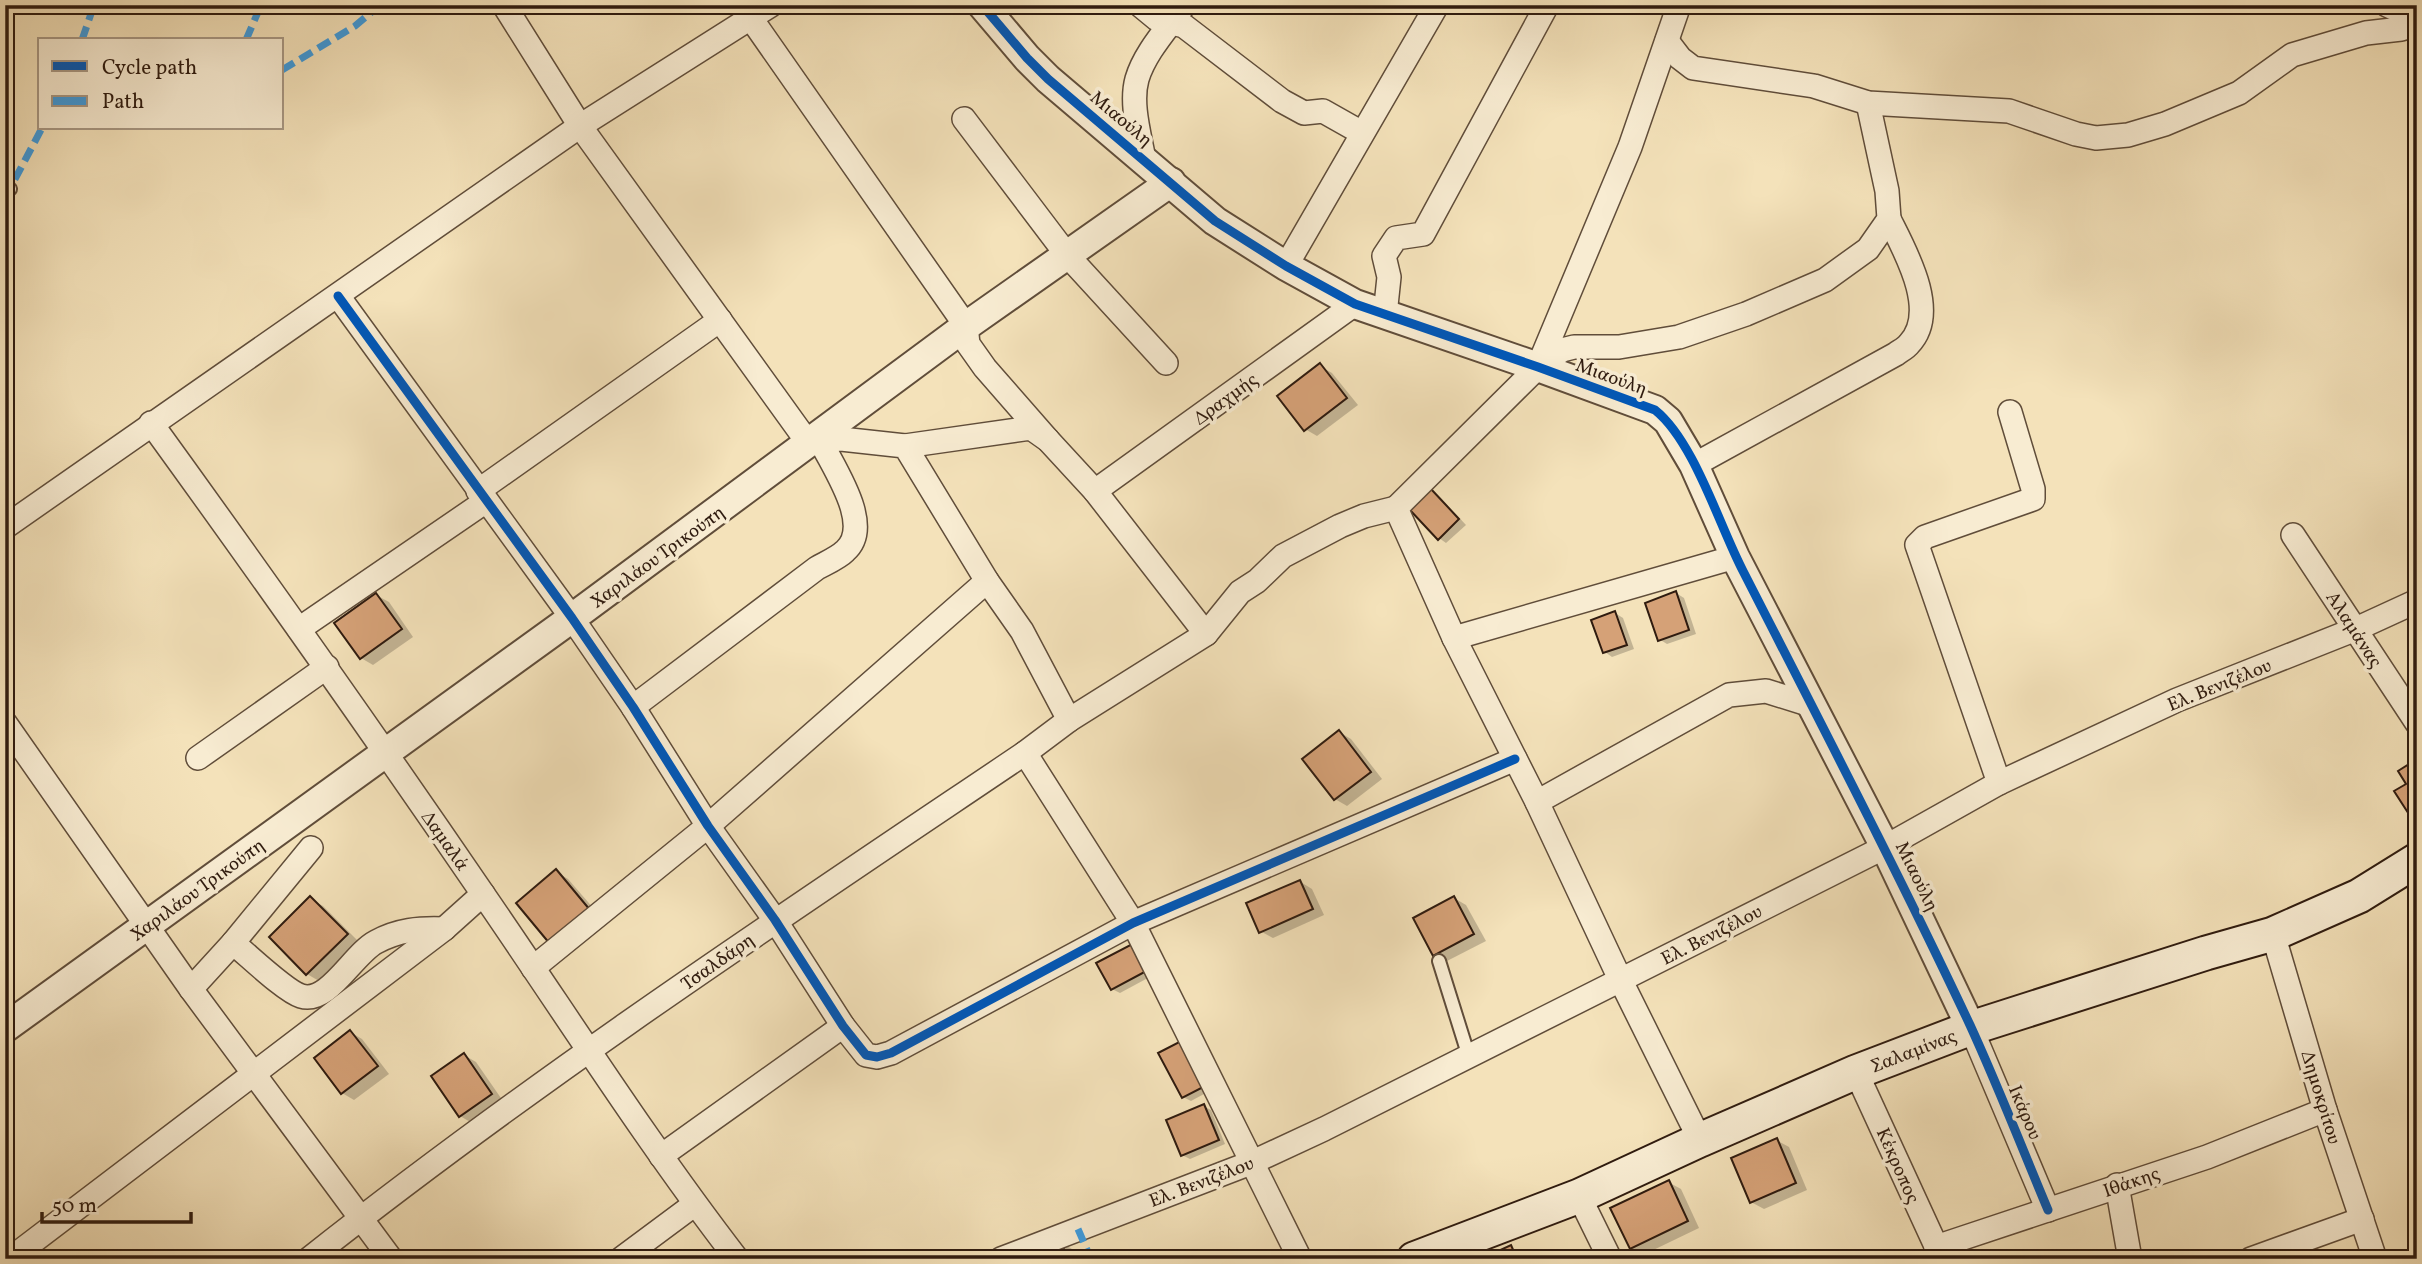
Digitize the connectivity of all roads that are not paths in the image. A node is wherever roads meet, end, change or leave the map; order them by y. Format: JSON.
{"nodes":[{"id":1,"x":504,"y":5,"type":"edge"},
{"id":2,"x":771,"y":5,"type":"edge"},
{"id":3,"x":982,"y":5,"type":"edge"},
{"id":4,"x":1140,"y":5,"type":"edge"},
{"id":5,"x":1437,"y":5,"type":"edge"},
{"id":6,"x":1547,"y":5,"type":"edge"},
{"id":7,"x":1679,"y":5,"type":"edge"},
{"id":8,"x":2387,"y":5,"type":"edge"},
{"id":9,"x":1177,"y":14,"type":"edge"},
{"id":10,"x":750,"y":17,"type":"junction"},
{"id":11,"x":2417,"y":21,"type":"edge"},
{"id":12,"x":1667,"y":41,"type":"junction"},
{"id":13,"x":1868,"y":103,"type":"junction"},
{"id":14,"x":964,"y":119,"type":"dead end"},
{"id":15,"x":580,"y":126,"type":"junction"},
{"id":16,"x":1362,"y":133,"type":"junction"},
{"id":17,"x":1144,"y":160,"type":"junction"},
{"id":18,"x":1171,"y":182,"type":"junction"},
{"id":19,"x":1889,"y":219,"type":"junction"},
{"id":20,"x":1067,"y":255,"type":"junction"},
{"id":21,"x":1286,"y":266,"type":"junction"},
{"id":22,"x":338,"y":296,"type":"junction"},
{"id":23,"x":1355,"y":304,"type":"junction"},
{"id":24,"x":1385,"y":315,"type":"junction"},
{"id":25,"x":720,"y":320,"type":"junction"},
{"id":26,"x":965,"y":326,"type":"junction"},
{"id":27,"x":1166,"y":363,"type":"dead end"},
{"id":28,"x":1538,"y":367,"type":"junction"},
{"id":29,"x":2010,"y":412,"type":"dead end"},
{"id":30,"x":151,"y":423,"type":"junction"},
{"id":31,"x":1048,"y":440,"type":"junction"},
{"id":32,"x":815,"y":443,"type":"junction"},
{"id":33,"x":905,"y":446,"type":"junction"},
{"id":34,"x":1694,"y":465,"type":"junction"},
{"id":35,"x":1095,"y":491,"type":"junction"},
{"id":36,"x":482,"y":496,"type":"junction"},
{"id":37,"x":1396,"y":509,"type":"junction"},
{"id":38,"x":5,"y":527,"type":"edge"},
{"id":39,"x":2293,"y":535,"type":"dead end"},
{"id":40,"x":1735,"y":557,"type":"junction"},
{"id":41,"x":987,"y":581,"type":"junction"},
{"id":42,"x":2417,"y":601,"type":"edge"},
{"id":43,"x":572,"y":618,"type":"junction"},
{"id":44,"x":299,"y":629,"type":"junction"},
{"id":45,"x":2356,"y":629,"type":"junction"},
{"id":46,"x":1206,"y":634,"type":"junction"},
{"id":47,"x":1454,"y":638,"type":"junction"},
{"id":48,"x":327,"y":667,"type":"junction"},
{"id":49,"x":1811,"y":705,"type":"junction"},
{"id":50,"x":633,"y":706,"type":"junction"},
{"id":51,"x":1069,"y":720,"type":"junction"},
{"id":52,"x":5,"y":723,"type":"edge"},
{"id":53,"x":2417,"y":723,"type":"edge"},
{"id":54,"x":1025,"y":752,"type":"junction"},
{"id":55,"x":385,"y":753,"type":"junction"},
{"id":56,"x":198,"y":758,"type":"dead end"},
{"id":57,"x":1514,"y":760,"type":"junction"},
{"id":58,"x":1999,"y":783,"type":"junction"},
{"id":59,"x":1537,"y":802,"type":"junction"},
{"id":60,"x":708,"y":826,"type":"junction"},
{"id":61,"x":1885,"y":847,"type":"junction"},
{"id":62,"x":311,"y":848,"type":"dead end"},
{"id":63,"x":2417,"y":860,"type":"edge"},
{"id":64,"x":483,"y":894,"type":"junction"},
{"id":65,"x":775,"y":920,"type":"junction"},
{"id":66,"x":1133,"y":923,"type":"junction"},
{"id":67,"x":146,"y":926,"type":"junction"},
{"id":68,"x":443,"y":929,"type":"junction"},
{"id":69,"x":2273,"y":934,"type":"junction"},
{"id":70,"x":233,"y":943,"type":"junction"},
{"id":71,"x":1439,"y":961,"type":"dead end"},
{"id":72,"x":533,"y":968,"type":"junction"},
{"id":73,"x":1620,"y":979,"type":"junction"},
{"id":74,"x":191,"y":989,"type":"junction"},
{"id":75,"x":843,"y":1026,"type":"junction"},
{"id":76,"x":5,"y":1028,"type":"edge"},
{"id":77,"x":1971,"y":1028,"type":"junction"},
{"id":78,"x":588,"y":1050,"type":"junction"},
{"id":79,"x":1469,"y":1058,"type":"junction"},
{"id":80,"x":1856,"y":1072,"type":"junction"},
{"id":81,"x":253,"y":1074,"type":"junction"},
{"id":82,"x":2325,"y":1110,"type":"junction"},
{"id":83,"x":1700,"y":1140,"type":"junction"},
{"id":84,"x":662,"y":1156,"type":"junction"},
{"id":85,"x":1253,"y":1162,"type":"junction"},
{"id":86,"x":2117,"y":1185,"type":"junction"},
{"id":87,"x":1579,"y":1196,"type":"junction"},
{"id":88,"x":695,"y":1204,"type":"junction"},
{"id":89,"x":2049,"y":1210,"type":"junction"},
{"id":90,"x":361,"y":1218,"type":"junction"},
{"id":91,"x":2362,"y":1219,"type":"junction"},
{"id":92,"x":1939,"y":1253,"type":"edge"},
{"id":93,"x":10,"y":1259,"type":"edge"},
{"id":94,"x":309,"y":1259,"type":"edge"},
{"id":95,"x":391,"y":1259,"type":"edge"},
{"id":96,"x":621,"y":1259,"type":"edge"},
{"id":97,"x":737,"y":1259,"type":"edge"},
{"id":98,"x":1001,"y":1259,"type":"edge"},
{"id":99,"x":1300,"y":1259,"type":"edge"},
{"id":100,"x":1414,"y":1259,"type":"edge"},
{"id":101,"x":1610,"y":1259,"type":"edge"},
{"id":102,"x":2130,"y":1259,"type":"edge"},
{"id":103,"x":2251,"y":1259,"type":"edge"},
{"id":104,"x":2375,"y":1259,"type":"edge"}],
"edges":[{"from":1,"to":15,"type":"street"},
{"from":2,"to":10,"type":"street"},
{"from":3,"to":17,"type":"street","name":"Μιαούλη"},
{"from":4,"to":9,"type":"street"},
{"from":5,"to":16,"type":"street"},
{"from":6,"to":24,"type":"street"},
{"from":7,"to":12,"type":"street"},
{"from":8,"to":11,"type":"street"},
{"from":9,"to":16,"type":"street"},
{"from":9,"to":17,"type":"street"},
{"from":10,"to":15,"type":"street"},
{"from":10,"to":26,"type":"street"},
{"from":11,"to":13,"type":"street"},
{"from":12,"to":13,"type":"street"},
{"from":12,"to":28,"type":"street"},
{"from":13,"to":19,"type":"street"},
{"from":14,"to":20,"type":"street"},
{"from":15,"to":22,"type":"street"},
{"from":15,"to":25,"type":"street"},
{"from":16,"to":21,"type":"street"},
{"from":17,"to":18,"type":"street","name":"Μιαούλη"},
{"from":18,"to":20,"type":"street","name":"Χαριλάου Τρικούπη"},
{"from":18,"to":21,"type":"street","name":"Μιαούλη"},
{"from":19,"to":28,"type":"street"},
{"from":19,"to":34,"type":"street"},
{"from":20,"to":26,"type":"street","name":"Χαριλάου Τρικούπη"},
{"from":20,"to":27,"type":"street"},
{"from":21,"to":23,"type":"street","name":"Μιαούλη"},
{"from":22,"to":30,"type":"street"},
{"from":22,"to":36,"type":"street"},
{"from":23,"to":24,"type":"street","name":"Μιαούλη"},
{"from":23,"to":35,"type":"street","name":"Δραχμής"},
{"from":24,"to":28,"type":"street","name":"Μιαούλη"},
{"from":25,"to":32,"type":"street"},
{"from":25,"to":36,"type":"street"},
{"from":26,"to":31,"type":"street"},
{"from":26,"to":32,"type":"street","name":"Χαριλάου Τρικούπη"},
{"from":28,"to":34,"type":"street","name":"Μιαούλη"},
{"from":28,"to":37,"type":"street"},
{"from":29,"to":58,"type":"street"},
{"from":30,"to":38,"type":"street"},
{"from":30,"to":44,"type":"street","name":"Δαμαλά"},
{"from":31,"to":33,"type":"street"},
{"from":31,"to":35,"type":"street"},
{"from":32,"to":33,"type":"street"},
{"from":32,"to":43,"type":"street","name":"Χαριλάου Τρικούπη"},
{"from":32,"to":50,"type":"street"},
{"from":33,"to":41,"type":"street"},
{"from":34,"to":40,"type":"street","name":"Μιαούλη"},
{"from":35,"to":46,"type":"street"},
{"from":36,"to":43,"type":"street"},
{"from":36,"to":44,"type":"street"},
{"from":37,"to":46,"type":"street","name":"Τσαλδάρη"},
{"from":37,"to":47,"type":"street"},
{"from":39,"to":45,"type":"street","name":"Αλαμάνας"},
{"from":40,"to":47,"type":"street"},
{"from":40,"to":49,"type":"street","name":"Μιαούλη"},
{"from":41,"to":51,"type":"street"},
{"from":41,"to":60,"type":"street"},
{"from":42,"to":45,"type":"street","name":"Ελ. Βενιζέλου"},
{"from":43,"to":50,"type":"street"},
{"from":43,"to":55,"type":"street","name":"Χαριλάου Τρικούπη"},
{"from":44,"to":48,"type":"street","name":"Δαμαλά"},
{"from":45,"to":53,"type":"street","name":"Αλαμάνας"},
{"from":45,"to":58,"type":"street","name":"Ελ. Βενιζέλου"},
{"from":46,"to":51,"type":"street","name":"Τσαλδάρη"},
{"from":47,"to":57,"type":"street"},
{"from":48,"to":55,"type":"street","name":"Δαμαλά"},
{"from":48,"to":56,"type":"street"},
{"from":49,"to":59,"type":"street"},
{"from":49,"to":61,"type":"street","name":"Μιαούλη"},
{"from":50,"to":60,"type":"street"},
{"from":51,"to":54,"type":"street","name":"Τσαλδάρη"},
{"from":52,"to":67,"type":"street"},
{"from":54,"to":65,"type":"street","name":"Τσαλδάρη"},
{"from":54,"to":66,"type":"street"},
{"from":55,"to":64,"type":"street","name":"Δαμαλά"},
{"from":55,"to":67,"type":"street","name":"Χαριλάου Τρικούπη"},
{"from":57,"to":59,"type":"street"},
{"from":57,"to":66,"type":"street"},
{"from":58,"to":61,"type":"street","name":"Ελ. Βενιζέλου"},
{"from":59,"to":73,"type":"street"},
{"from":60,"to":65,"type":"street"},
{"from":60,"to":72,"type":"street"},
{"from":61,"to":73,"type":"street","name":"Ελ. Βενιζέλου"},
{"from":61,"to":77,"type":"street","name":"Μιαούλη"},
{"from":62,"to":70,"type":"street"},
{"from":63,"to":69,"type":"main road","name":"Σαλαμίνας"},
{"from":64,"to":68,"type":"street"},
{"from":64,"to":72,"type":"street","name":"Δαμαλά"},
{"from":65,"to":75,"type":"street"},
{"from":65,"to":78,"type":"street","name":"Τσαλδάρη"},
{"from":66,"to":75,"type":"street"},
{"from":66,"to":85,"type":"street"},
{"from":67,"to":74,"type":"street"},
{"from":67,"to":76,"type":"street","name":"Χαριλάου Τρικούπη"},
{"from":68,"to":70,"type":"street"},
{"from":68,"to":81,"type":"street"},
{"from":69,"to":77,"type":"main road","name":"Σαλαμίνας"},
{"from":69,"to":82,"type":"street","name":"Δημοκρίτου"},
{"from":70,"to":74,"type":"street"},
{"from":71,"to":79,"type":"lane"},
{"from":72,"to":78,"type":"street","name":"Δαμαλά"},
{"from":73,"to":79,"type":"street","name":"Ελ. Βενιζέλου"},
{"from":73,"to":83,"type":"street"},
{"from":74,"to":81,"type":"street"},
{"from":75,"to":84,"type":"street"},
{"from":77,"to":80,"type":"main road","name":"Σαλαμίνας"},
{"from":77,"to":89,"type":"street","name":"Ικάρου"},
{"from":78,"to":84,"type":"street","name":"Δαμαλά"},
{"from":78,"to":90,"type":"street","name":"Τσαλδάρη"},
{"from":79,"to":85,"type":"street","name":"Ελ. Βενιζέλου"},
{"from":80,"to":83,"type":"main road","name":"Σαλαμίνας"},
{"from":80,"to":92,"type":"street","name":"Κέκροπος"},
{"from":81,"to":90,"type":"street"},
{"from":81,"to":93,"type":"street"},
{"from":82,"to":86,"type":"street","name":"Ιθάκης"},
{"from":82,"to":91,"type":"street","name":"Δημοκρίτου"},
{"from":83,"to":87,"type":"main road","name":"Σαλαμίνας"},
{"from":84,"to":88,"type":"street","name":"Δαμαλά"},
{"from":85,"to":98,"type":"street","name":"Ελ. Βενιζέλου"},
{"from":85,"to":99,"type":"street"},
{"from":86,"to":89,"type":"street","name":"Ιθάκης"},
{"from":86,"to":102,"type":"street"},
{"from":87,"to":100,"type":"main road","name":"Σαλαμίνας"},
{"from":87,"to":101,"type":"street"},
{"from":88,"to":96,"type":"street"},
{"from":88,"to":97,"type":"street","name":"Δαμαλά"},
{"from":89,"to":92,"type":"street","name":"Ιθάκης"},
{"from":90,"to":94,"type":"street","name":"Τσαλδάρη"},
{"from":90,"to":95,"type":"street"},
{"from":91,"to":103,"type":"street"},
{"from":91,"to":104,"type":"street","name":"Δημοκρίτου"}]}
